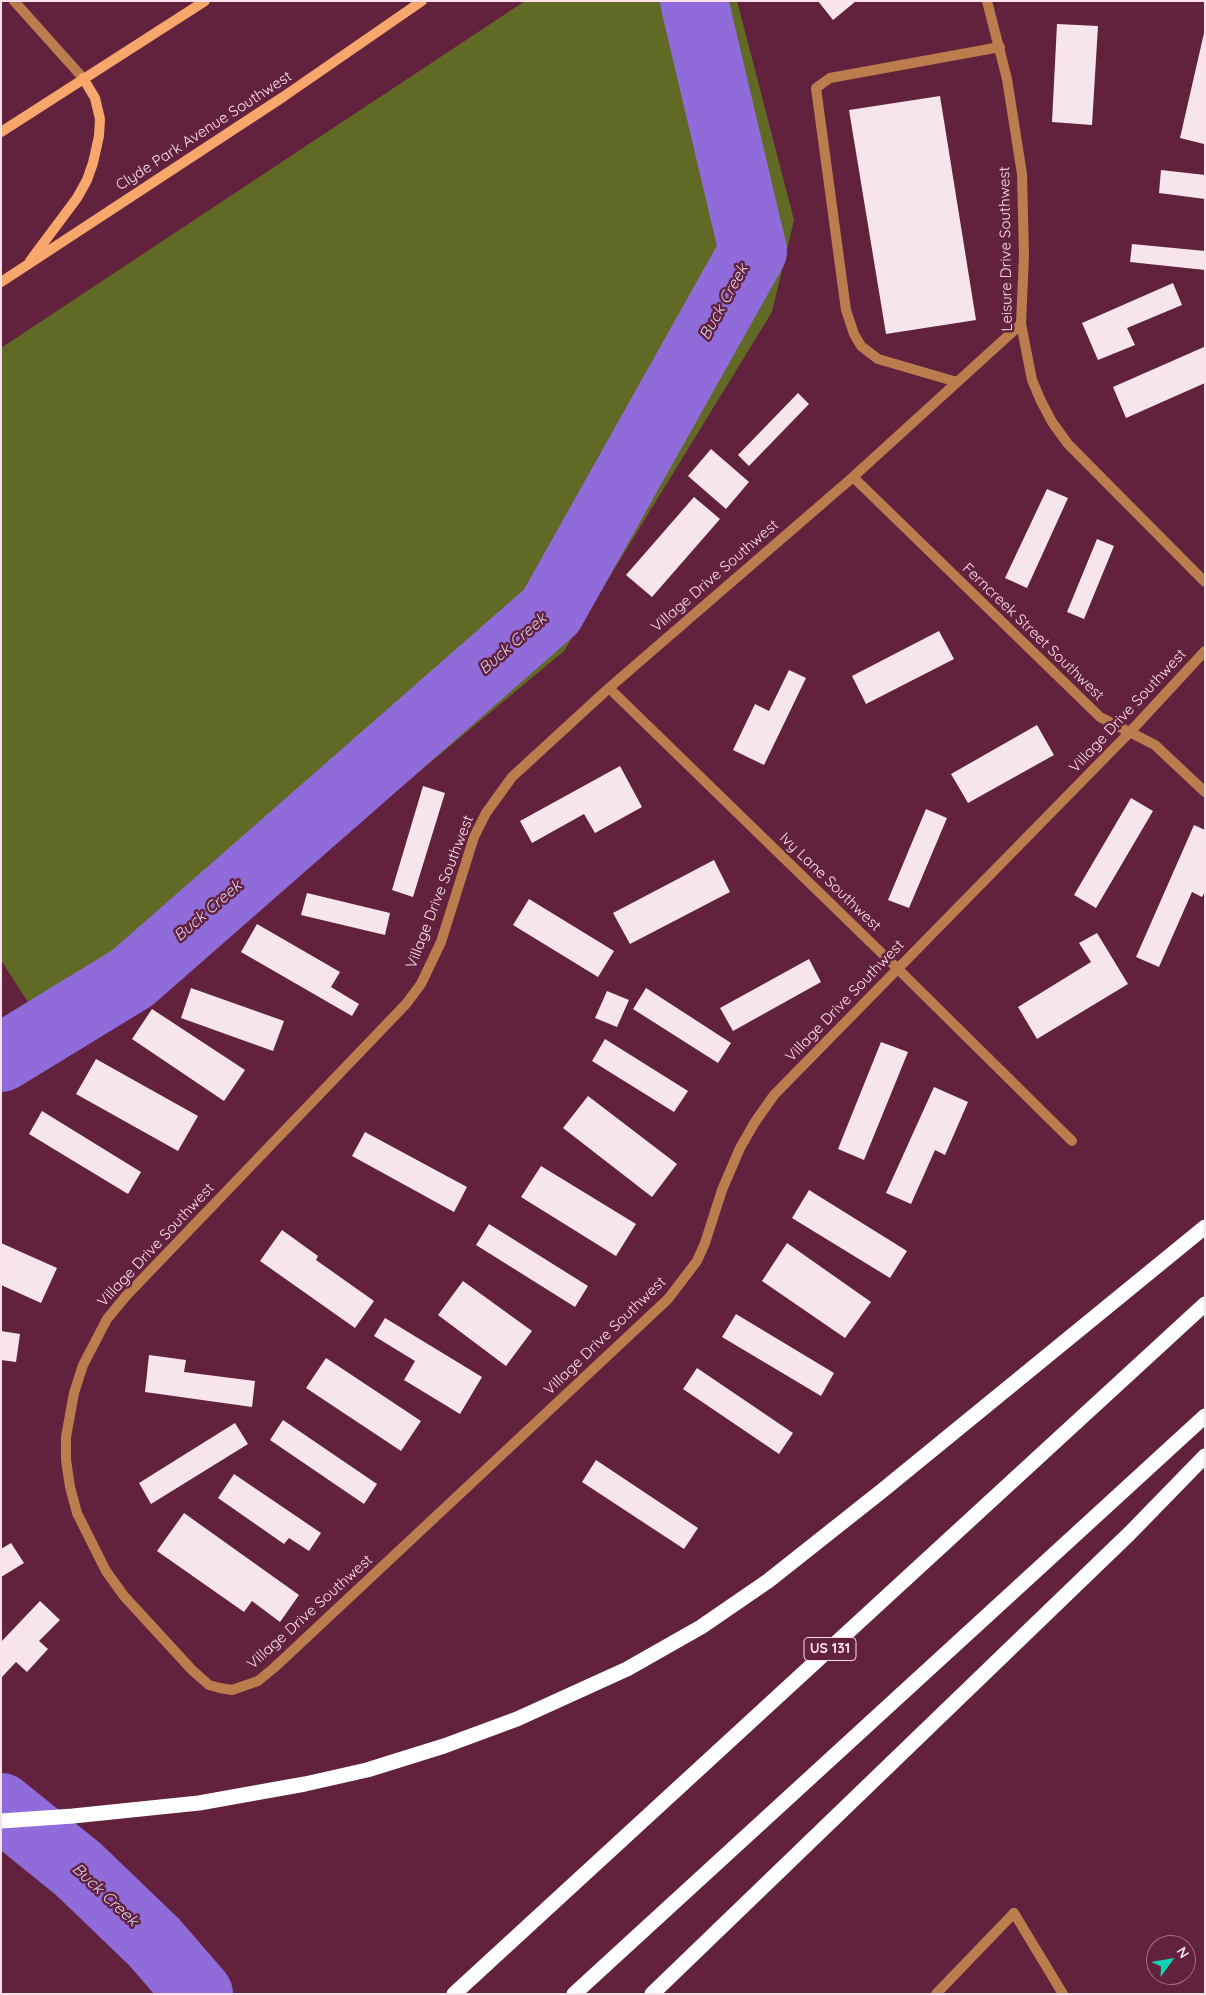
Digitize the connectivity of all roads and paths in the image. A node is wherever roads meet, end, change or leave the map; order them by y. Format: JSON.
{"nodes":[{"id":1,"x":14,"y":1,"type":"edge"},
{"id":2,"x":205,"y":1,"type":"edge"},
{"id":3,"x":422,"y":1,"type":"edge"},
{"id":4,"x":987,"y":1,"type":"edge"},
{"id":5,"x":1000,"y":47,"type":"junction"},
{"id":6,"x":83,"y":78,"type":"junction"},
{"id":7,"x":1,"y":132,"type":"edge"},
{"id":8,"x":26,"y":266,"type":"junction"},
{"id":9,"x":1,"y":282,"type":"edge"},
{"id":10,"x":1021,"y":324,"type":"junction"},
{"id":11,"x":957,"y":382,"type":"junction"},
{"id":12,"x":852,"y":477,"type":"junction"},
{"id":13,"x":1205,"y":582,"type":"edge"},
{"id":14,"x":1205,"y":651,"type":"edge"},
{"id":15,"x":609,"y":688,"type":"junction"},
{"id":16,"x":1130,"y":732,"type":"junction"},
{"id":17,"x":1205,"y":792,"type":"edge"},
{"id":18,"x":898,"y":969,"type":"junction"},
{"id":19,"x":1072,"y":1141,"type":"dead end"},
{"id":20,"x":1205,"y":1227,"type":"edge"},
{"id":21,"x":1205,"y":1304,"type":"edge"},
{"id":22,"x":1205,"y":1416,"type":"edge"},
{"id":23,"x":1205,"y":1456,"type":"edge"},
{"id":24,"x":1,"y":1820,"type":"edge"},
{"id":25,"x":454,"y":1994,"type":"edge"},
{"id":26,"x":574,"y":1994,"type":"edge"},
{"id":27,"x":652,"y":1994,"type":"edge"},
{"id":28,"x":936,"y":1994,"type":"edge"},
{"id":29,"x":1063,"y":1994,"type":"edge"}],
"edges":[{"from":1,"to":6,"type":"street"},
{"from":2,"to":6,"type":"main road"},
{"from":3,"to":8,"type":"main road","name":"Clyde Park Avenue Southwest"},
{"from":4,"to":5,"type":"street","name":"Leisure Drive Southwest"},
{"from":5,"to":10,"type":"street","name":"Leisure Drive Southwest"},
{"from":5,"to":11,"type":"street"},
{"from":6,"to":7,"type":"main road"},
{"from":6,"to":8,"type":"main road"},
{"from":8,"to":9,"type":"main road","name":"Clyde Park Avenue Southwest"},
{"from":10,"to":11,"type":"street","name":"Village Drive Southwest"},
{"from":10,"to":13,"type":"street","name":"Leisure Drive Southwest"},
{"from":11,"to":12,"type":"street","name":"Village Drive Southwest"},
{"from":12,"to":15,"type":"street","name":"Village Drive Southwest"},
{"from":12,"to":16,"type":"street","name":"Ferncreek Street Southwest"},
{"from":14,"to":16,"type":"street","name":"Village Drive Southwest"},
{"from":15,"to":18,"type":"street","name":"Ivy Lane Southwest"},
{"from":15,"to":18,"type":"street","name":"Village Drive Southwest"},
{"from":16,"to":17,"type":"street","name":"Ferncreek Street Southwest"},
{"from":16,"to":18,"type":"street","name":"Village Drive Southwest"},
{"from":18,"to":19,"type":"street","name":"Ivy Lane Southwest"},
{"from":20,"to":24,"type":"highway"},
{"from":21,"to":25,"type":"highway","number":"US 131"},
{"from":22,"to":26,"type":"highway"},
{"from":23,"to":27,"type":"highway"},
{"from":28,"to":29,"type":"street"}]}
